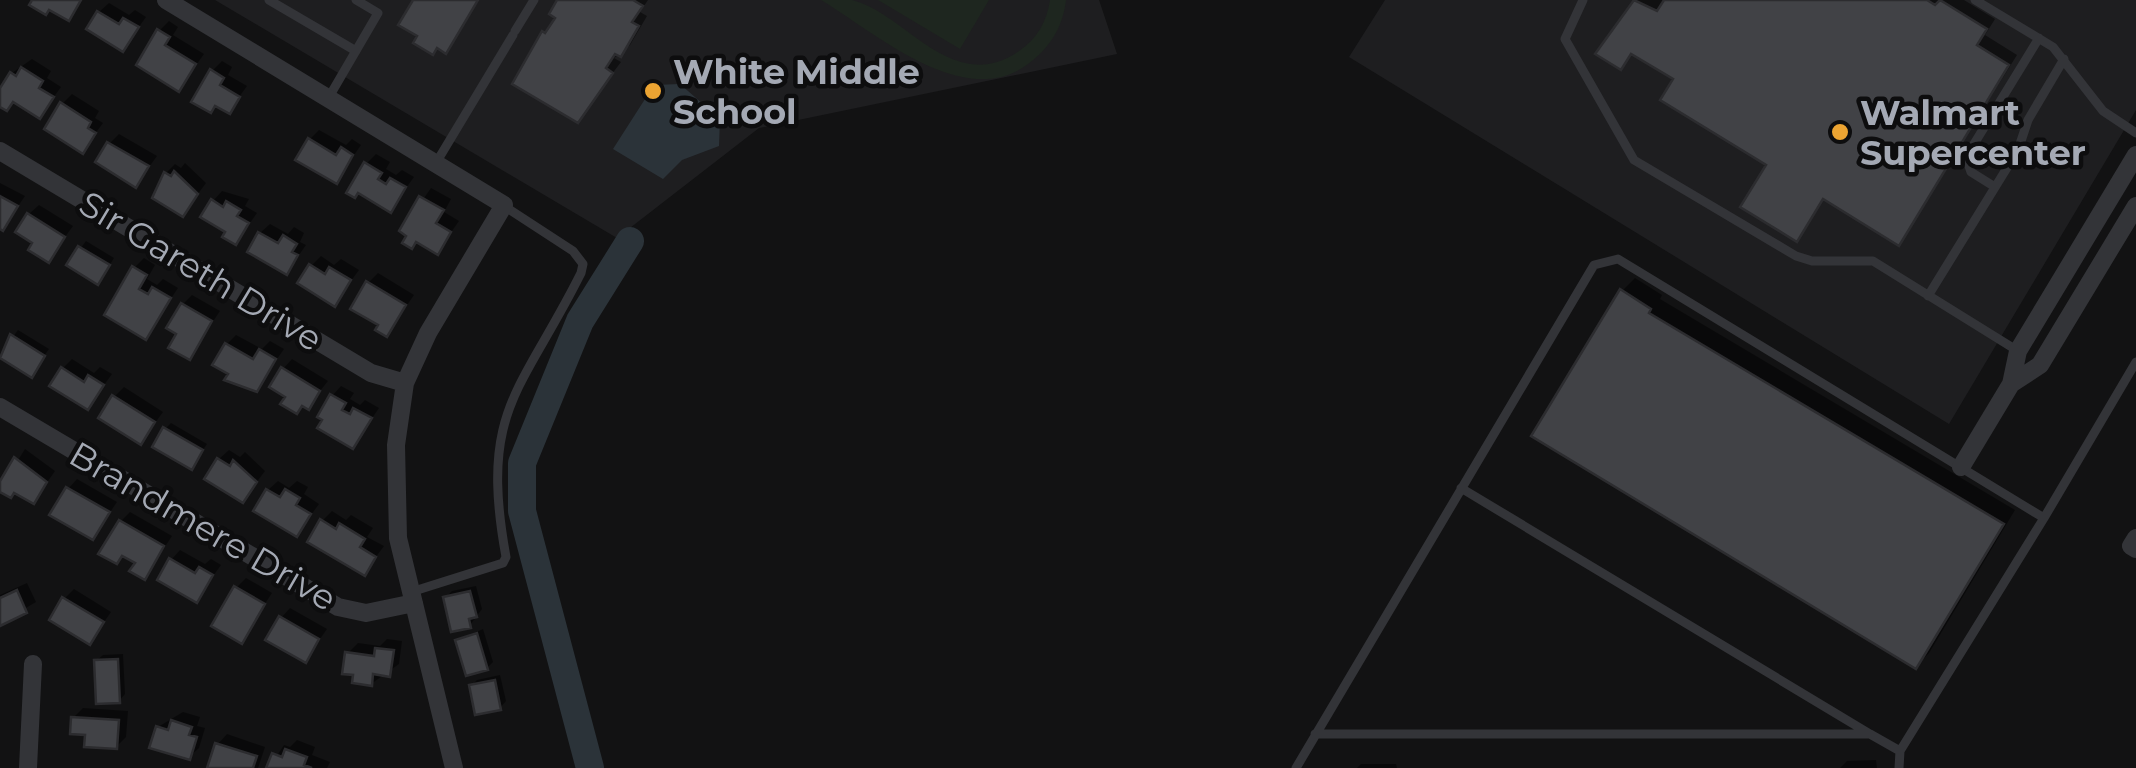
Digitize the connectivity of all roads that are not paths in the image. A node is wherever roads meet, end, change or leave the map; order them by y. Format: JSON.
{"nodes":[{"id":1,"x":166,"y":0,"type":"edge"},
{"id":2,"x":268,"y":0,"type":"edge"},
{"id":3,"x":356,"y":0,"type":"edge"},
{"id":4,"x":534,"y":0,"type":"edge"},
{"id":5,"x":1584,"y":0,"type":"edge"},
{"id":6,"x":1976,"y":0,"type":"edge"},
{"id":7,"x":2038,"y":38,"type":"junction"},
{"id":8,"x":356,"y":51,"type":"junction"},
{"id":9,"x":2064,"y":59,"type":"junction"},
{"id":10,"x":329,"y":97,"type":"junction"},
{"id":11,"x":2136,"y":134,"type":"edge"},
{"id":12,"x":0,"y":152,"type":"edge"},
{"id":13,"x":2136,"y":155,"type":"edge"},
{"id":14,"x":436,"y":164,"type":"junction"},
{"id":15,"x":1995,"y":187,"type":"junction"},
{"id":16,"x":504,"y":205,"type":"junction"},
{"id":17,"x":2136,"y":206,"type":"edge"},
{"id":18,"x":2130,"y":231,"type":"edge"},
{"id":19,"x":1928,"y":296,"type":"junction"},
{"id":20,"x":2018,"y":351,"type":"junction"},
{"id":21,"x":2136,"y":362,"type":"edge"},
{"id":22,"x":2040,"y":365,"type":"junction"},
{"id":23,"x":406,"y":383,"type":"junction"},
{"id":24,"x":2011,"y":384,"type":"junction"},
{"id":25,"x":0,"y":406,"type":"edge"},
{"id":26,"x":1961,"y":468,"type":"junction"},
{"id":27,"x":1461,"y":488,"type":"junction"},
{"id":28,"x":2044,"y":518,"type":"junction"},
{"id":29,"x":2136,"y":538,"type":"edge"},
{"id":30,"x":2136,"y":549,"type":"edge"},
{"id":31,"x":412,"y":598,"type":"junction"},
{"id":32,"x":33,"y":664,"type":"dead end"},
{"id":33,"x":1314,"y":734,"type":"junction"},
{"id":34,"x":1870,"y":734,"type":"junction"},
{"id":35,"x":1900,"y":751,"type":"junction"},
{"id":36,"x":28,"y":768,"type":"edge"},
{"id":37,"x":454,"y":768,"type":"edge"},
{"id":38,"x":1296,"y":768,"type":"edge"},
{"id":39,"x":1899,"y":768,"type":"edge"}],
"edges":[{"from":1,"to":10,"type":"street"},
{"from":2,"to":8,"type":"lane"},
{"from":3,"to":8,"type":"lane"},
{"from":4,"to":14,"type":"lane"},
{"from":5,"to":19,"type":"lane"},
{"from":6,"to":7,"type":"lane"},
{"from":7,"to":9,"type":"lane"},
{"from":7,"to":15,"type":"lane"},
{"from":8,"to":10,"type":"lane"},
{"from":9,"to":11,"type":"lane"},
{"from":9,"to":15,"type":"lane"},
{"from":10,"to":14,"type":"street"},
{"from":12,"to":23,"type":"street","name":"Sir Gareth Drive"},
{"from":13,"to":20,"type":"street"},
{"from":14,"to":16,"type":"street"},
{"from":15,"to":19,"type":"lane"},
{"from":16,"to":23,"type":"street"},
{"from":16,"to":31,"type":"lane"},
{"from":17,"to":18,"type":"street"},
{"from":18,"to":22,"type":"street"},
{"from":19,"to":20,"type":"lane"},
{"from":20,"to":22,"type":"street"},
{"from":20,"to":24,"type":"street"},
{"from":21,"to":28,"type":"lane"},
{"from":22,"to":24,"type":"street"},
{"from":23,"to":31,"type":"street"},
{"from":24,"to":26,"type":"street"},
{"from":25,"to":31,"type":"street","name":"Brandmere Drive"},
{"from":26,"to":27,"type":"lane"},
{"from":26,"to":28,"type":"lane"},
{"from":27,"to":33,"type":"lane"},
{"from":27,"to":34,"type":"lane"},
{"from":28,"to":35,"type":"lane"},
{"from":29,"to":30,"type":"street"},
{"from":31,"to":37,"type":"street"},
{"from":32,"to":36,"type":"street"},
{"from":33,"to":34,"type":"lane"},
{"from":33,"to":38,"type":"lane"},
{"from":34,"to":35,"type":"lane"},
{"from":35,"to":39,"type":"lane"}]}
